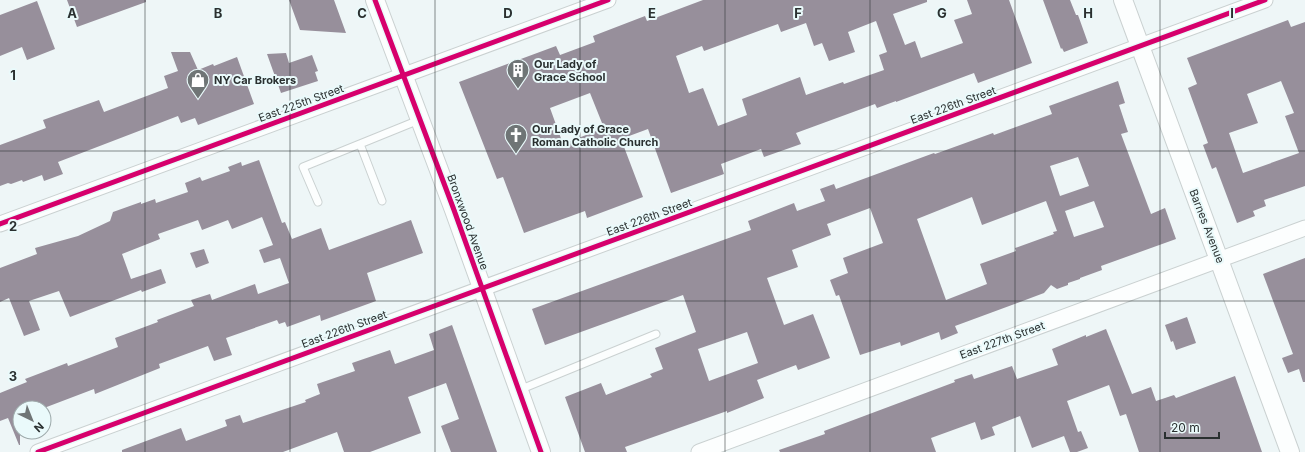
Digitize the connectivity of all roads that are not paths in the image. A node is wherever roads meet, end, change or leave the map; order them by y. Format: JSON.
{"nodes":[{"id":1,"x":375,"y":0,"type":"edge"},
{"id":2,"x":608,"y":0,"type":"edge"},
{"id":3,"x":1123,"y":0,"type":"edge"},
{"id":4,"x":1265,"y":0,"type":"edge"},
{"id":5,"x":1140,"y":47,"type":"junction"},
{"id":6,"x":403,"y":76,"type":"junction"},
{"id":7,"x":420,"y":120,"type":"junction"},
{"id":8,"x":360,"y":144,"type":"junction"},
{"id":9,"x":382,"y":201,"type":"dead end"},
{"id":10,"x":318,"y":202,"type":"dead end"},
{"id":11,"x":0,"y":224,"type":"edge"},
{"id":12,"x":1305,"y":228,"type":"edge"},
{"id":13,"x":1220,"y":260,"type":"junction"},
{"id":14,"x":482,"y":289,"type":"junction"},
{"id":15,"x":656,"y":334,"type":"dead end"},
{"id":16,"x":519,"y":390,"type":"junction"},
{"id":17,"x":38,"y":452,"type":"edge"},
{"id":18,"x":541,"y":452,"type":"edge"},
{"id":19,"x":699,"y":452,"type":"edge"},
{"id":20,"x":1290,"y":452,"type":"edge"}],
"edges":[{"from":1,"to":6,"type":"street","name":"Bronxwood Avenue"},
{"from":2,"to":6,"type":"street","name":"East 225th Street"},
{"from":3,"to":5,"type":"street","name":"Barnes Avenue"},
{"from":4,"to":5,"type":"street","name":"East 226th Street"},
{"from":5,"to":13,"type":"street","name":"Barnes Avenue"},
{"from":5,"to":14,"type":"street","name":"East 226th Street"},
{"from":6,"to":7,"type":"street","name":"Bronxwood Avenue"},
{"from":6,"to":11,"type":"street","name":"East 225th Street"},
{"from":7,"to":8,"type":"lane"},
{"from":7,"to":14,"type":"street","name":"Bronxwood Avenue"},
{"from":8,"to":9,"type":"lane"},
{"from":8,"to":10,"type":"lane"},
{"from":12,"to":13,"type":"street","name":"East 227th Street"},
{"from":13,"to":19,"type":"street","name":"East 227th Street"},
{"from":13,"to":20,"type":"street","name":"Barnes Avenue"},
{"from":14,"to":16,"type":"street","name":"Bronxwood Avenue"},
{"from":14,"to":17,"type":"street","name":"East 226th Street"},
{"from":15,"to":16,"type":"lane"},
{"from":16,"to":18,"type":"street","name":"Bronxwood Avenue"}]}
